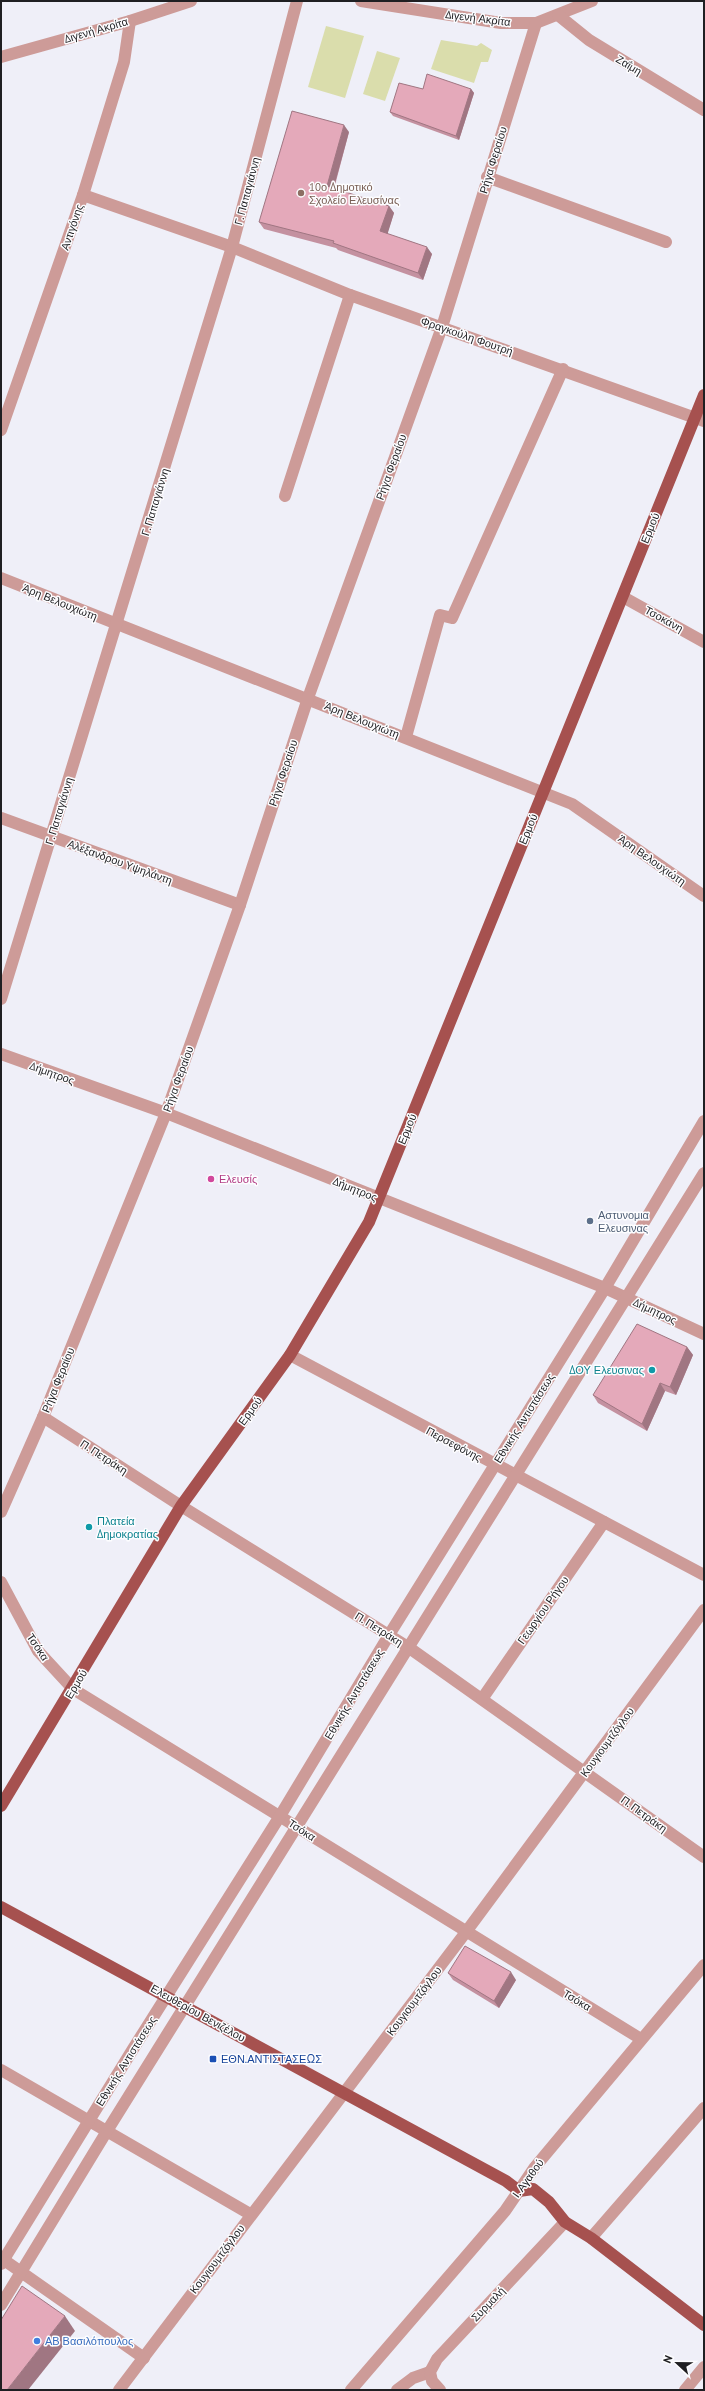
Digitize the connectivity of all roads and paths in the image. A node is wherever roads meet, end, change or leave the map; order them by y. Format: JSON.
{"nodes":[{"id":1,"x":191,"y":1,"type":"edge"},
{"id":2,"x":297,"y":1,"type":"edge"},
{"id":3,"x":361,"y":1,"type":"edge"},
{"id":4,"x":592,"y":1,"type":"edge"},
{"id":5,"x":558,"y":15,"type":"junction"},
{"id":6,"x":130,"y":21,"type":"junction"},
{"id":7,"x":536,"y":23,"type":"junction"},
{"id":8,"x":1,"y":57,"type":"edge"},
{"id":9,"x":704,"y":110,"type":"edge"},
{"id":10,"x":488,"y":177,"type":"junction"},
{"id":11,"x":83,"y":195,"type":"junction"},
{"id":12,"x":666,"y":242,"type":"dead end"},
{"id":13,"x":232,"y":247,"type":"junction"},
{"id":14,"x":350,"y":295,"type":"junction"},
{"id":15,"x":442,"y":327,"type":"junction"},
{"id":16,"x":563,"y":369,"type":"junction"},
{"id":17,"x":704,"y":395,"type":"edge"},
{"id":18,"x":699,"y":419,"type":"edge"},
{"id":19,"x":1,"y":430,"type":"edge"},
{"id":20,"x":285,"y":496,"type":"dead end"},
{"id":21,"x":1,"y":578,"type":"edge"},
{"id":22,"x":623,"y":597,"type":"junction"},
{"id":23,"x":118,"y":624,"type":"junction"},
{"id":24,"x":704,"y":642,"type":"edge"},
{"id":25,"x":308,"y":698,"type":"junction"},
{"id":26,"x":406,"y":737,"type":"junction"},
{"id":27,"x":544,"y":791,"type":"junction"},
{"id":28,"x":1,"y":818,"type":"edge"},
{"id":29,"x":51,"y":838,"type":"junction"},
{"id":30,"x":704,"y":896,"type":"edge"},
{"id":31,"x":240,"y":905,"type":"junction"},
{"id":32,"x":1,"y":999,"type":"edge"},
{"id":33,"x":1,"y":1054,"type":"edge"},
{"id":34,"x":166,"y":1113,"type":"junction"},
{"id":35,"x":704,"y":1121,"type":"edge"},
{"id":36,"x":704,"y":1173,"type":"edge"},
{"id":37,"x":379,"y":1199,"type":"junction"},
{"id":38,"x":605,"y":1288,"type":"junction"},
{"id":39,"x":628,"y":1298,"type":"junction"},
{"id":40,"x":704,"y":1334,"type":"edge"},
{"id":41,"x":290,"y":1355,"type":"junction"},
{"id":42,"x":43,"y":1417,"type":"junction"},
{"id":43,"x":495,"y":1466,"type":"junction"},
{"id":44,"x":515,"y":1476,"type":"junction"},
{"id":45,"x":181,"y":1506,"type":"junction"},
{"id":46,"x":1,"y":1512,"type":"edge"},
{"id":47,"x":604,"y":1522,"type":"junction"},
{"id":48,"x":704,"y":1575,"type":"edge"},
{"id":49,"x":1,"y":1582,"type":"edge"},
{"id":50,"x":704,"y":1610,"type":"edge"},
{"id":51,"x":389,"y":1635,"type":"junction"},
{"id":52,"x":408,"y":1647,"type":"junction"},
{"id":53,"x":72,"y":1689,"type":"junction"},
{"id":54,"x":482,"y":1699,"type":"junction"},
{"id":55,"x":585,"y":1772,"type":"junction"},
{"id":56,"x":1,"y":1806,"type":"edge"},
{"id":57,"x":280,"y":1816,"type":"junction"},
{"id":58,"x":298,"y":1828,"type":"junction"},
{"id":59,"x":704,"y":1857,"type":"edge"},
{"id":60,"x":1,"y":1907,"type":"edge"},
{"id":61,"x":466,"y":1932,"type":"junction"},
{"id":62,"x":704,"y":1965,"type":"edge"},
{"id":63,"x":166,"y":1996,"type":"junction"},
{"id":64,"x":186,"y":2007,"type":"junction"},
{"id":65,"x":641,"y":2039,"type":"junction"},
{"id":66,"x":1,"y":2070,"type":"edge"},
{"id":67,"x":344,"y":2093,"type":"junction"},
{"id":68,"x":704,"y":2108,"type":"edge"},
{"id":69,"x":88,"y":2121,"type":"junction"},
{"id":70,"x":107,"y":2131,"type":"junction"},
{"id":71,"x":519,"y":2191,"type":"junction"},
{"id":72,"x":250,"y":2214,"type":"junction"},
{"id":73,"x":565,"y":2222,"type":"junction"},
{"id":74,"x":591,"y":2238,"type":"junction"},
{"id":75,"x":2,"y":2261,"type":"edge"},
{"id":76,"x":22,"y":2271,"type":"junction"},
{"id":77,"x":1,"y":2305,"type":"edge"},
{"id":78,"x":704,"y":2325,"type":"edge"},
{"id":79,"x":144,"y":2358,"type":"junction"},
{"id":80,"x":704,"y":2367,"type":"edge"},
{"id":81,"x":430,"y":2372,"type":"junction"},
{"id":82,"x":119,"y":2390,"type":"edge"},
{"id":83,"x":351,"y":2390,"type":"edge"},
{"id":84,"x":397,"y":2390,"type":"edge"},
{"id":85,"x":440,"y":2390,"type":"edge"},
{"id":86,"x":684,"y":2390,"type":"edge"}],
"edges":[{"from":1,"to":6,"type":"street","name":"Διγενή Ακρίτα"},
{"from":2,"to":13,"type":"street","name":"Γ. Παπαγιάννη"},
{"from":3,"to":7,"type":"street","name":"Διγενή Ακρίτα"},
{"from":4,"to":5,"type":"street","name":"Διγενή Ακρίτα"},
{"from":5,"to":7,"type":"street","name":"Διγενή Ακρίτα"},
{"from":5,"to":9,"type":"street","name":"Ζαΐμη"},
{"from":6,"to":8,"type":"street","name":"Διγενή Ακρίτα"},
{"from":6,"to":11,"type":"street","name":"Αντιγόνης"},
{"from":7,"to":10,"type":"street","name":"Ρήγα Φεραίου"},
{"from":10,"to":12,"type":"street"},
{"from":10,"to":15,"type":"street","name":"Ρήγα Φεραίου"},
{"from":11,"to":13,"type":"street","name":"Φραγκούλη Φουτρή"},
{"from":11,"to":19,"type":"street","name":"Αντιγόνης"},
{"from":13,"to":14,"type":"street","name":"Φραγκούλη Φουτρή"},
{"from":13,"to":23,"type":"street","name":"Γ. Παπαγιάννη"},
{"from":14,"to":15,"type":"street","name":"Φραγκούλη Φουτρή"},
{"from":14,"to":20,"type":"street"},
{"from":15,"to":16,"type":"street","name":"Φραγκούλη Φουτρή"},
{"from":15,"to":25,"type":"street","name":"Ρήγα Φεραίου"},
{"from":16,"to":18,"type":"street","name":"Φραγκούλη Φουτρή"},
{"from":16,"to":26,"type":"street"},
{"from":17,"to":18,"type":"main road","name":"Ερμού"},
{"from":18,"to":22,"type":"main road","name":"Ερμού"},
{"from":21,"to":23,"type":"street","name":"Άρη Βελουχιώτη"},
{"from":22,"to":24,"type":"street","name":"Τσοκάνη"},
{"from":22,"to":27,"type":"main road","name":"Ερμού"},
{"from":23,"to":25,"type":"street","name":"Άρη Βελουχιώτη"},
{"from":23,"to":29,"type":"street","name":"Γ. Παπαγιάννη"},
{"from":25,"to":26,"type":"street","name":"Άρη Βελουχιώτη"},
{"from":25,"to":31,"type":"street","name":"Ρήγα Φεραίου"},
{"from":26,"to":27,"type":"street","name":"Άρη Βελουχιώτη"},
{"from":27,"to":30,"type":"street","name":"Άρη Βελουχιώτη"},
{"from":27,"to":37,"type":"main road","name":"Ερμού"},
{"from":28,"to":29,"type":"street","name":"Αλέξανδρου Υψηλάντη"},
{"from":29,"to":31,"type":"street","name":"Αλέξανδρου Υψηλάντη"},
{"from":29,"to":32,"type":"street","name":"Γ. Παπαγιάννη"},
{"from":31,"to":34,"type":"street","name":"Ρήγα Φεραίου"},
{"from":33,"to":34,"type":"street","name":"Δήμητρος"},
{"from":34,"to":37,"type":"street","name":"Δήμητρος"},
{"from":34,"to":42,"type":"street","name":"Ρήγα Φεραίου"},
{"from":35,"to":38,"type":"street","name":"Εθνικής Αντιστάσεως"},
{"from":36,"to":39,"type":"street","name":"Εθνικής Αντιστάσεως"},
{"from":37,"to":38,"type":"street","name":"Δήμητρος"},
{"from":37,"to":41,"type":"main road","name":"Ερμού"},
{"from":38,"to":39,"type":"street","name":"Δήμητρος"},
{"from":38,"to":43,"type":"street","name":"Εθνικής Αντιστάσεως"},
{"from":39,"to":40,"type":"street","name":"Δήμητρος"},
{"from":39,"to":44,"type":"street","name":"Εθνικής Αντιστάσεως"},
{"from":41,"to":43,"type":"street","name":"Περσεφόνης"},
{"from":41,"to":45,"type":"main road","name":"Ερμού"},
{"from":42,"to":45,"type":"street","name":"Π. Πετράκη"},
{"from":42,"to":46,"type":"street","name":"Ρήγα Φεραίου"},
{"from":43,"to":44,"type":"street","name":"Περσεφόνης"},
{"from":43,"to":51,"type":"street","name":"Εθνικής Αντιστάσεως"},
{"from":44,"to":47,"type":"street","name":"Περσεφόνης"},
{"from":44,"to":52,"type":"street","name":"Εθνικής Αντιστάσεως"},
{"from":45,"to":51,"type":"street","name":"Π. Πετράκη"},
{"from":45,"to":53,"type":"main road","name":"Ερμού"},
{"from":47,"to":48,"type":"street","name":"Περσεφόνης"},
{"from":47,"to":54,"type":"street","name":"Γεωργίου Ρήγου"},
{"from":49,"to":53,"type":"street","name":"Τσόκα"},
{"from":50,"to":55,"type":"street","name":"Κουγιουμτζόγλου"},
{"from":51,"to":52,"type":"street","name":"Π. Πετράκη"},
{"from":51,"to":57,"type":"street","name":"Εθνικής Αντιστάσεως"},
{"from":52,"to":54,"type":"street","name":"Π. Πετράκη"},
{"from":52,"to":58,"type":"street","name":"Εθνικής Αντιστάσεως"},
{"from":53,"to":56,"type":"main road","name":"Ερμού"},
{"from":53,"to":57,"type":"street","name":"Τσόκα"},
{"from":54,"to":55,"type":"street","name":"Π. Πετράκη"},
{"from":55,"to":59,"type":"street","name":"Π. Πετράκη"},
{"from":55,"to":61,"type":"street","name":"Κουγιουμτζόγλου"},
{"from":57,"to":58,"type":"street","name":"Τσόκα"},
{"from":57,"to":63,"type":"street","name":"Εθνικής Αντιστάσεως"},
{"from":58,"to":61,"type":"street","name":"Τσόκα"},
{"from":58,"to":64,"type":"street","name":"Εθνικής Αντιστάσεως"},
{"from":60,"to":63,"type":"main road","name":"Ελευθερίου Βενιζέλου"},
{"from":61,"to":65,"type":"street","name":"Τσόκα"},
{"from":61,"to":67,"type":"street","name":"Κουγιουμτζόγλου"},
{"from":62,"to":65,"type":"street","name":"Ι. Αγαθού"},
{"from":63,"to":64,"type":"main road","name":"Ελευθερίου Βενιζέλου"},
{"from":63,"to":69,"type":"street","name":"Εθνικής Αντιστάσεως"},
{"from":64,"to":67,"type":"main road","name":"Ελευθερίου Βενιζέλου"},
{"from":64,"to":70,"type":"street","name":"Εθνικής Αντιστάσεως"},
{"from":65,"to":71,"type":"street","name":"Ι. Αγαθού"},
{"from":66,"to":69,"type":"street"},
{"from":67,"to":71,"type":"main road","name":"Ελευθερίου Βενιζέλου"},
{"from":67,"to":72,"type":"street","name":"Κουγιουμτζόγλου"},
{"from":68,"to":74,"type":"street"},
{"from":69,"to":70,"type":"street"},
{"from":69,"to":75,"type":"street","name":"Εθνικής Αντιστάσεως"},
{"from":70,"to":72,"type":"street"},
{"from":70,"to":76,"type":"street","name":"Εθνικής Αντιστάσεως"},
{"from":71,"to":73,"type":"main road"},
{"from":71,"to":83,"type":"street","name":"Ι. Αγαθού"},
{"from":72,"to":79,"type":"street","name":"Κουγιουμτζόγλου"},
{"from":73,"to":74,"type":"main road"},
{"from":73,"to":81,"type":"street","name":"Συρμαλή"},
{"from":74,"to":78,"type":"main road"},
{"from":75,"to":76,"type":"street"},
{"from":76,"to":77,"type":"street","name":"Εθνικής Αντιστάσεως"},
{"from":76,"to":79,"type":"street"},
{"from":79,"to":82,"type":"street","name":"Κουγιουμτζόγλου"},
{"from":80,"to":86,"type":"street"},
{"from":81,"to":84,"type":"street"},
{"from":81,"to":85,"type":"street"}]}
